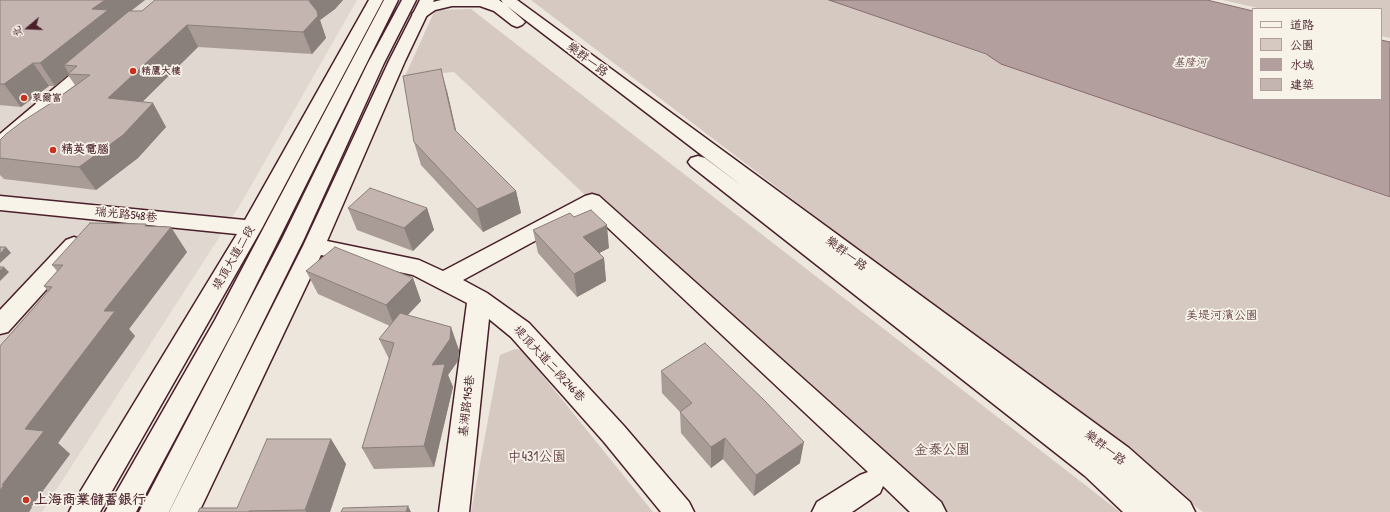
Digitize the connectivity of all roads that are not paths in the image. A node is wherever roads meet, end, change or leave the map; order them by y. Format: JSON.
{"nodes":[{"id":1,"x":376,"y":0,"type":"edge"},
{"id":2,"x":391,"y":0,"type":"edge"},
{"id":3,"x":498,"y":2,"type":"edge"},
{"id":4,"x":418,"y":4,"type":"edge"},
{"id":5,"x":109,"y":51,"type":"edge"},
{"id":6,"x":0,"y":144,"type":"edge"},
{"id":7,"x":0,"y":202,"type":"edge"},
{"id":8,"x":104,"y":212,"type":"junction"},
{"id":9,"x":251,"y":228,"type":"junction"},
{"id":10,"x":314,"y":246,"type":"junction"},
{"id":11,"x":443,"y":280,"type":"junction"},
{"id":12,"x":479,"y":299,"type":"junction"},
{"id":13,"x":0,"y":325,"type":"edge"},
{"id":14,"x":870,"y":484,"type":"dead end"},
{"id":15,"x":84,"y":512,"type":"edge"},
{"id":16,"x":120,"y":512,"type":"edge"},
{"id":17,"x":154,"y":512,"type":"edge"},
{"id":18,"x":184,"y":512,"type":"edge"},
{"id":19,"x":454,"y":512,"type":"edge"},
{"id":20,"x":680,"y":512,"type":"edge"},
{"id":21,"x":827,"y":512,"type":"edge"},
{"id":22,"x":931,"y":512,"type":"edge"},
{"id":23,"x":1144,"y":512,"type":"edge"},
{"id":24,"x":1180,"y":512,"type":"edge"}],
"edges":[{"from":1,"to":9,"type":"main road","name":"堤頂大道二段"},
{"from":2,"to":16,"type":"main road","name":"堤頂大道二段"},
{"from":3,"to":4,"type":"main road"},
{"from":3,"to":23,"type":"main road","name":"樂群一路"},
{"from":3,"to":24,"type":"main road","name":"樂群一路"},
{"from":4,"to":10,"type":"main road"},
{"from":4,"to":17,"type":"main road"},
{"from":5,"to":6,"type":"main road"},
{"from":7,"to":8,"type":"main road","name":"瑞光路548巷"},
{"from":8,"to":9,"type":"main road","name":"瑞光路548巷"},
{"from":8,"to":13,"type":"main road"},
{"from":9,"to":15,"type":"main road","name":"堤頂大道二段"},
{"from":10,"to":11,"type":"main road","name":"堤頂大道二段246巷"},
{"from":10,"to":18,"type":"main road"},
{"from":11,"to":12,"type":"main road","name":"堤頂大道二段246巷"},
{"from":11,"to":22,"type":"main road"},
{"from":12,"to":19,"type":"main road","name":"基湖路145巷"},
{"from":12,"to":20,"type":"main road","name":"堤頂大道二段246巷"},
{"from":14,"to":21,"type":"main road"}]}
